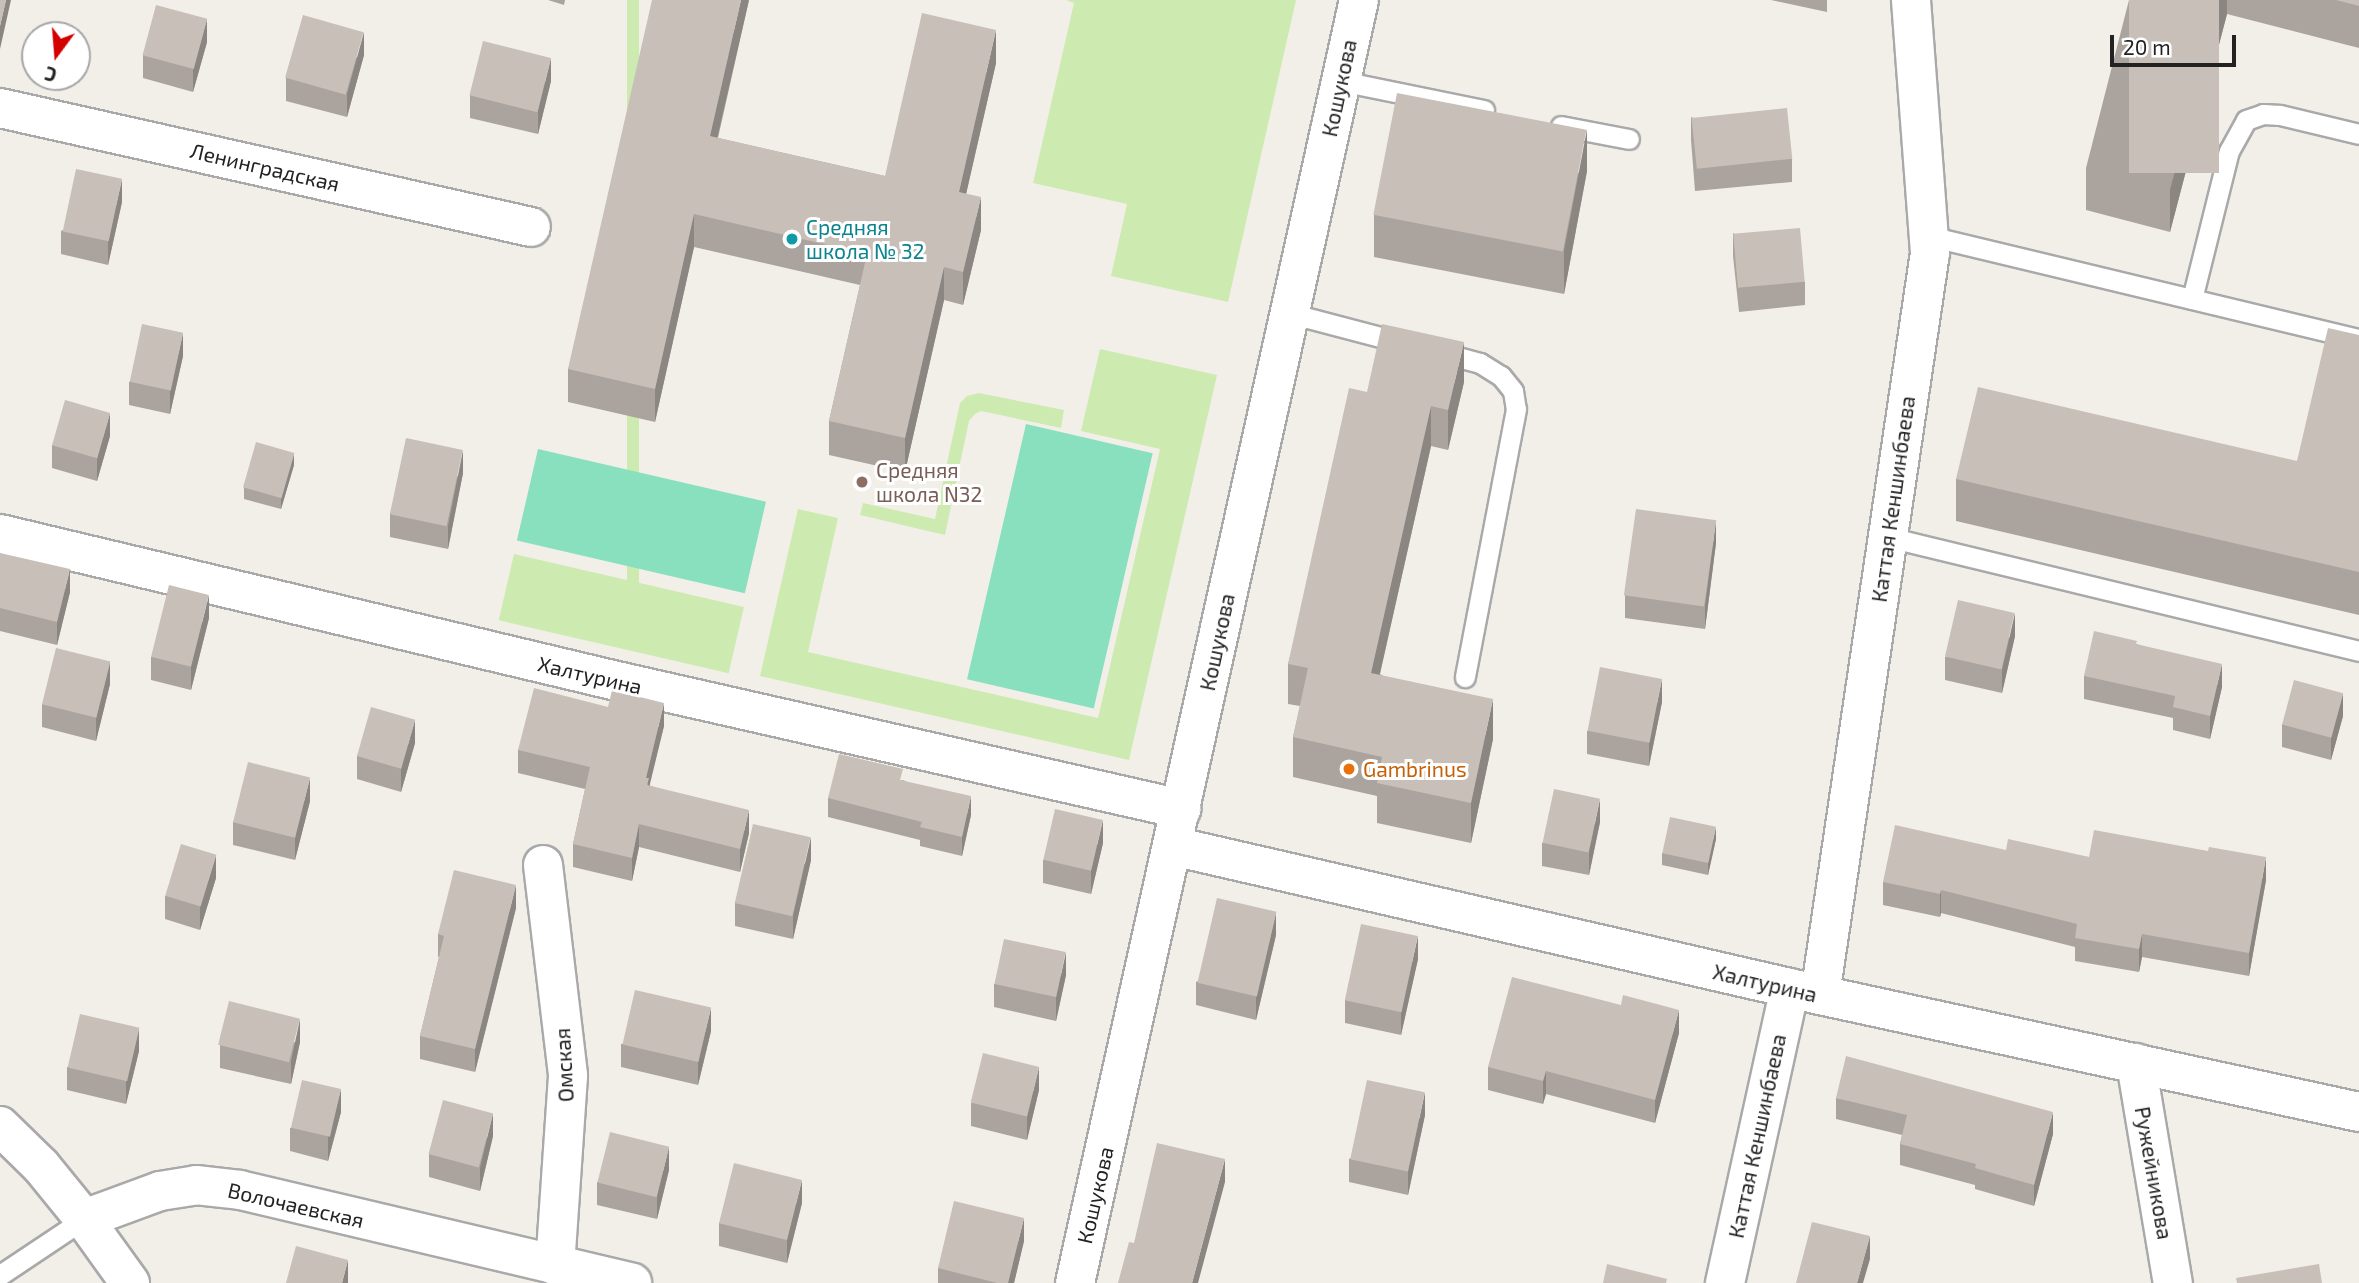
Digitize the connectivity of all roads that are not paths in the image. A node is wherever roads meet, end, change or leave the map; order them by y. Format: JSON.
{"nodes":[{"id":1,"x":1359,"y":0,"type":"edge"},
{"id":2,"x":1911,"y":0,"type":"edge"},
{"id":3,"x":1341,"y":81,"type":"junction"},
{"id":4,"x":0,"y":108,"type":"edge"},
{"id":5,"x":1498,"y":113,"type":"edge"},
{"id":6,"x":1537,"y":121,"type":"edge"},
{"id":7,"x":2359,"y":134,"type":"edge"},
{"id":8,"x":1629,"y":139,"type":"dead end"},
{"id":9,"x":531,"y":226,"type":"dead end"},
{"id":10,"x":1928,"y":236,"type":"junction"},
{"id":11,"x":2192,"y":299,"type":"junction"},
{"id":12,"x":1289,"y":313,"type":"junction"},
{"id":13,"x":2359,"y":338,"type":"edge"},
{"id":14,"x":0,"y":534,"type":"edge"},
{"id":15,"x":1888,"y":537,"type":"junction"},
{"id":16,"x":2359,"y":651,"type":"edge"},
{"id":17,"x":1465,"y":677,"type":"dead end"},
{"id":18,"x":1181,"y":809,"type":"junction"},
{"id":19,"x":1173,"y":846,"type":"junction"},
{"id":20,"x":543,"y":865,"type":"dead end"},
{"id":21,"x":1805,"y":992,"type":"junction"},
{"id":22,"x":2136,"y":1063,"type":"junction"},
{"id":23,"x":2359,"y":1112,"type":"edge"},
{"id":24,"x":0,"y":1126,"type":"edge"},
{"id":25,"x":84,"y":1219,"type":"junction"},
{"id":26,"x":555,"y":1266,"type":"junction"},
{"id":27,"x":0,"y":1275,"type":"edge"},
{"id":28,"x":130,"y":1283,"type":"edge"},
{"id":29,"x":632,"y":1283,"type":"edge"},
{"id":30,"x":1075,"y":1283,"type":"edge"},
{"id":31,"x":1725,"y":1283,"type":"edge"},
{"id":32,"x":2173,"y":1283,"type":"edge"}],
"edges":[{"from":1,"to":3,"type":"street","name":"Кошукова"},
{"from":2,"to":10,"type":"street","name":"Каттая Кеншинбаева"},
{"from":3,"to":5,"type":"lane"},
{"from":3,"to":12,"type":"street","name":"Кошукова"},
{"from":4,"to":9,"type":"street","name":"Ленинградская"},
{"from":6,"to":8,"type":"lane"},
{"from":7,"to":11,"type":"lane"},
{"from":10,"to":11,"type":"lane"},
{"from":10,"to":15,"type":"street","name":"Каттая Кеншинбаева"},
{"from":11,"to":13,"type":"lane"},
{"from":12,"to":17,"type":"lane"},
{"from":12,"to":18,"type":"street","name":"Кошукова"},
{"from":14,"to":18,"type":"street","name":"Халтурина"},
{"from":15,"to":16,"type":"lane"},
{"from":15,"to":21,"type":"street","name":"Каттая Кеншинбаева"},
{"from":18,"to":19,"type":"street","name":"Кошукова"},
{"from":19,"to":21,"type":"street","name":"Халтурина"},
{"from":19,"to":30,"type":"street","name":"Кошукова"},
{"from":20,"to":26,"type":"street","name":"Омская"},
{"from":21,"to":22,"type":"street","name":"Халтурина"},
{"from":21,"to":31,"type":"street","name":"Каттая Кеншинбаева"},
{"from":22,"to":23,"type":"street","name":"Халтурина"},
{"from":22,"to":32,"type":"street","name":"Ружейникова"},
{"from":24,"to":25,"type":"street"},
{"from":25,"to":26,"type":"street","name":"Волочаевская"},
{"from":25,"to":27,"type":"lane"},
{"from":25,"to":28,"type":"street"},
{"from":26,"to":29,"type":"street","name":"Волочаевская"}]}
